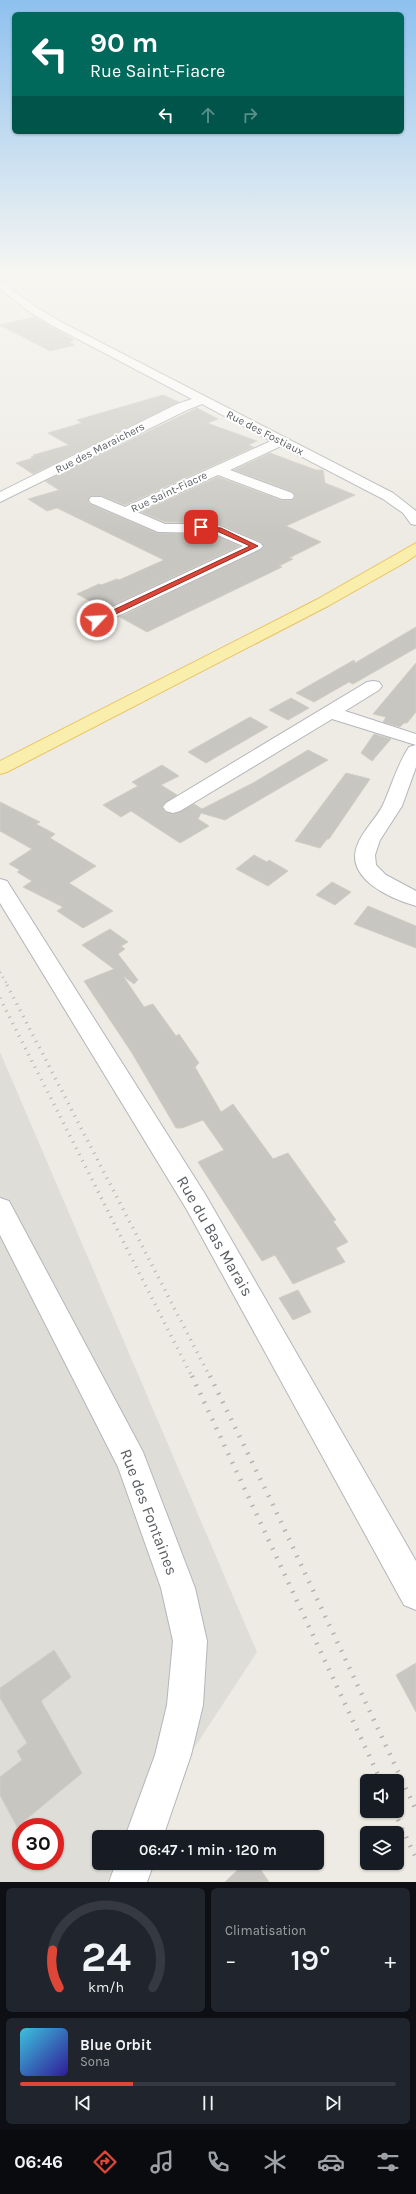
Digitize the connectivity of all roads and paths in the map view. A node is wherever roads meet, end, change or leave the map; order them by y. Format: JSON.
{"nodes":[{"id":1,"x":128,"y":361,"type":"edge"},
{"id":2,"x":202,"y":400,"type":"junction"},
{"id":3,"x":281,"y":442,"type":"junction"},
{"id":4,"x":218,"y":470,"type":"junction"},
{"id":5,"x":287,"y":496,"type":"dead end"},
{"id":6,"x":388,"y":496,"type":"junction"},
{"id":7,"x":0,"y":498,"type":"edge"},
{"id":8,"x":96,"y":500,"type":"dead end"},
{"id":9,"x":416,"y":506,"type":"edge"},
{"id":10,"x":124,"y":513,"type":"junction"},
{"id":11,"x":416,"y":521,"type":"edge"},
{"id":12,"x":416,"y":548,"type":"edge"},
{"id":13,"x":416,"y":561,"type":"edge"},
{"id":14,"x":97,"y":620,"type":"dead end"},
{"id":15,"x":373,"y":686,"type":"dead end"},
{"id":16,"x":330,"y":712,"type":"junction"},
{"id":17,"x":416,"y":740,"type":"edge"},
{"id":18,"x":416,"y":751,"type":"edge"},
{"id":19,"x":0,"y":768,"type":"edge"},
{"id":20,"x":0,"y":778,"type":"edge"},
{"id":21,"x":172,"y":807,"type":"dead end"},
{"id":22,"x":0,"y":886,"type":"edge"},
{"id":23,"x":416,"y":900,"type":"edge"},
{"id":24,"x":0,"y":1209,"type":"edge"},
{"id":25,"x":408,"y":1560,"type":"edge"},
{"id":26,"x":416,"y":1593,"type":"edge"},
{"id":27,"x":146,"y":1830,"type":"edge"},
{"id":28,"x":132,"y":1870,"type":"edge"},
{"id":29,"x":128,"y":1882,"type":"edge"}],
"edges":[{"from":1,"to":2,"type":"street","name":"Rue des Fostiaux"},
{"from":2,"to":3,"type":"street","name":"Rue des Fostiaux"},
{"from":2,"to":7,"type":"street","name":"Rue des Maraichers"},
{"from":3,"to":4,"type":"street","name":"Rue Saint-Fiacre"},
{"from":3,"to":6,"type":"street","name":"Rue des Fostiaux"},
{"from":4,"to":5,"type":"street"},
{"from":4,"to":10,"type":"street","name":"Rue Saint-Fiacre"},
{"from":6,"to":9,"type":"street","name":"Rue des Fostiaux"},
{"from":6,"to":11,"type":"street","name":"Rue des Fostiaux"},
{"from":8,"to":10,"type":"street"},
{"from":10,"to":14,"type":"street","name":"Rue Saint-Fiacre"},
{"from":12,"to":19,"type":"main road"},
{"from":13,"to":20,"type":"main road"},
{"from":15,"to":16,"type":"street"},
{"from":16,"to":17,"type":"street"},
{"from":16,"to":21,"type":"street"},
{"from":18,"to":23,"type":"street"},
{"from":22,"to":25,"type":"street","name":"Rue du Bas Marais"},
{"from":24,"to":27,"type":"street","name":"Rue des Fontaines"},
{"from":25,"to":26,"type":"street","name":"Rue du Bas Marais"},
{"from":28,"to":29,"type":"street"}]}
